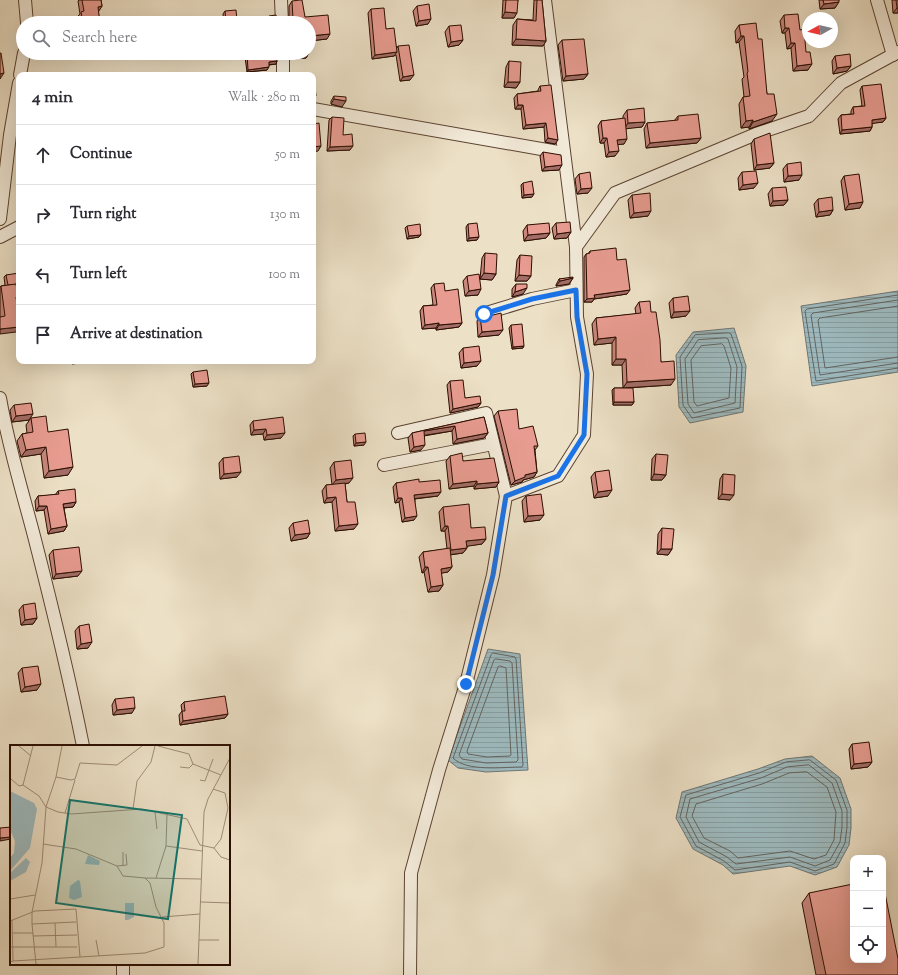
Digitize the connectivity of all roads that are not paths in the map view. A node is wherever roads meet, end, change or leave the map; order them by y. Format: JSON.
{"nodes":[{"id":1,"x":25,"y":0,"type":"edge"},
{"id":2,"x":281,"y":0,"type":"edge"},
{"id":3,"x":546,"y":0,"type":"edge"},
{"id":4,"x":877,"y":0,"type":"edge"},
{"id":5,"x":26,"y":16,"type":"edge"},
{"id":6,"x":282,"y":16,"type":"edge"},
{"id":7,"x":896,"y":53,"type":"edge"},
{"id":8,"x":23,"y":60,"type":"edge"},
{"id":9,"x":283,"y":60,"type":"edge"},
{"id":10,"x":21,"y":72,"type":"edge"},
{"id":11,"x":283,"y":72,"type":"edge"},
{"id":12,"x":316,"y":111,"type":"edge"},
{"id":13,"x":16,"y":114,"type":"edge"},
{"id":14,"x":14,"y":135,"type":"edge"},
{"id":15,"x":564,"y":153,"type":"junction"},
{"id":16,"x":0,"y":219,"type":"edge"},
{"id":17,"x":16,"y":229,"type":"edge"},
{"id":18,"x":0,"y":237,"type":"edge"},
{"id":19,"x":576,"y":247,"type":"junction"},
{"id":20,"x":576,"y":290,"type":"junction"},
{"id":21,"x":484,"y":314,"type":"edge"},
{"id":22,"x":0,"y":398,"type":"edge"},
{"id":23,"x":3,"y":429,"type":"edge"},
{"id":24,"x":398,"y":433,"type":"dead end"},
{"id":25,"x":493,"y":444,"type":"junction"},
{"id":26,"x":384,"y":465,"type":"dead end"},
{"id":27,"x":506,"y":496,"type":"junction"},
{"id":28,"x":83,"y":745,"type":"edge"},
{"id":29,"x":410,"y":975,"type":"edge"}],
"edges":[{"from":1,"to":5,"type":"street"},
{"from":2,"to":6,"type":"street"},
{"from":3,"to":15,"type":"street"},
{"from":4,"to":7,"type":"street"},
{"from":7,"to":19,"type":"street"},
{"from":8,"to":10,"type":"street"},
{"from":9,"to":11,"type":"street"},
{"from":12,"to":15,"type":"street"},
{"from":13,"to":14,"type":"street"},
{"from":14,"to":16,"type":"street"},
{"from":15,"to":19,"type":"street"},
{"from":17,"to":18,"type":"street"},
{"from":19,"to":20,"type":"street"},
{"from":20,"to":21,"type":"street"},
{"from":20,"to":27,"type":"street"},
{"from":22,"to":23,"type":"street"},
{"from":23,"to":28,"type":"street"},
{"from":24,"to":25,"type":"street"},
{"from":25,"to":26,"type":"street"},
{"from":25,"to":27,"type":"street"},
{"from":27,"to":29,"type":"street"}]}
